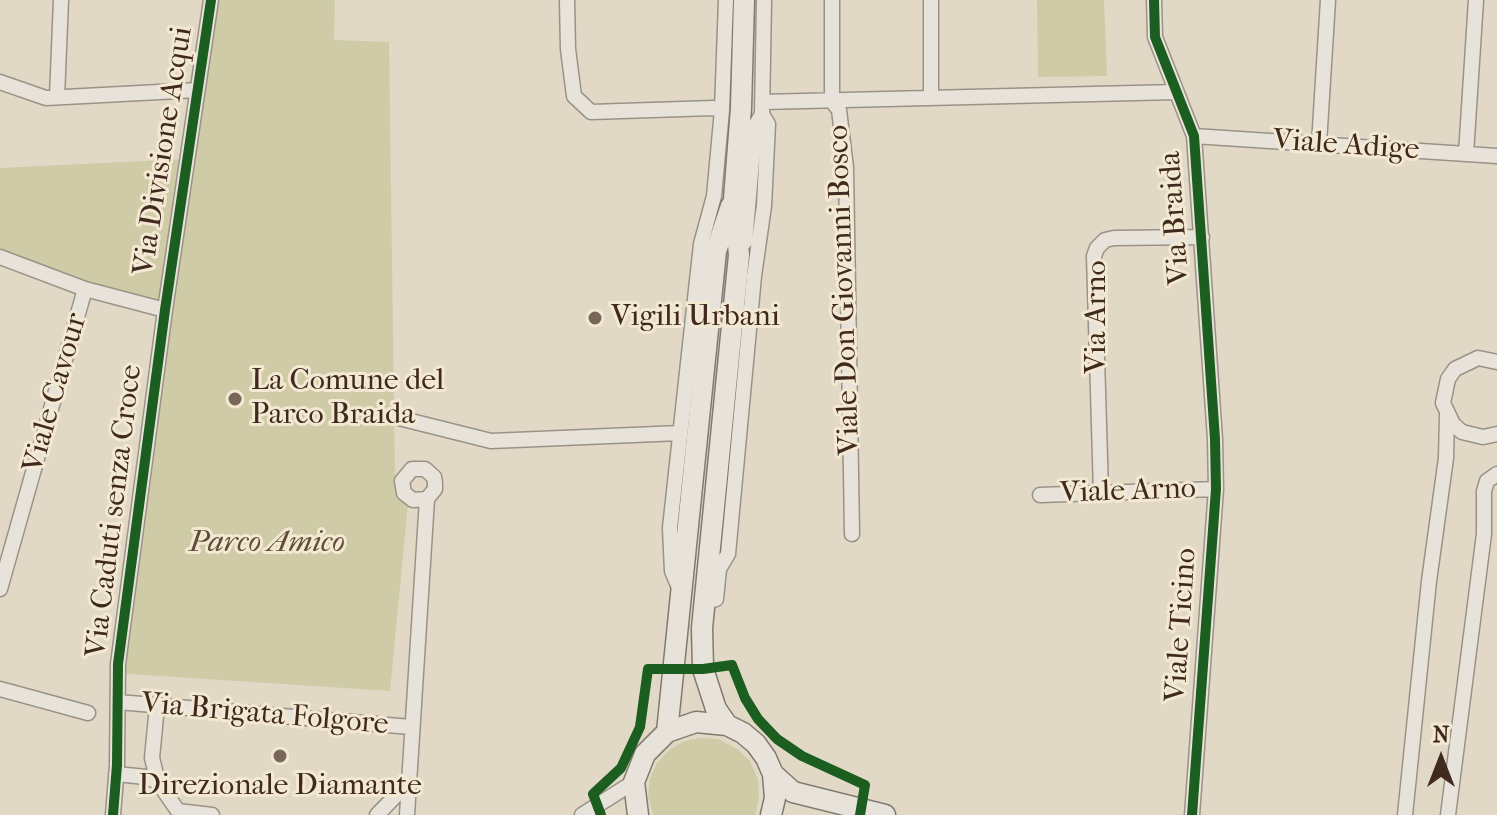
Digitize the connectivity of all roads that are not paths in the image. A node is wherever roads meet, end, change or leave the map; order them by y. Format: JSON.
{"nodes":[{"id":1,"x":61,"y":0,"type":"edge"},
{"id":2,"x":211,"y":0,"type":"edge"},
{"id":3,"x":567,"y":0,"type":"edge"},
{"id":4,"x":726,"y":0,"type":"edge"},
{"id":5,"x":744,"y":0,"type":"edge"},
{"id":6,"x":764,"y":0,"type":"edge"},
{"id":7,"x":832,"y":0,"type":"edge"},
{"id":8,"x":931,"y":0,"type":"edge"},
{"id":9,"x":1154,"y":0,"type":"edge"},
{"id":10,"x":1328,"y":0,"type":"edge"},
{"id":11,"x":1476,"y":0,"type":"edge"},
{"id":12,"x":0,"y":82,"type":"edge"},
{"id":13,"x":197,"y":90,"type":"junction"},
{"id":14,"x":1176,"y":92,"type":"junction"},
{"id":15,"x":57,"y":97,"type":"junction"},
{"id":16,"x":931,"y":98,"type":"junction"},
{"id":17,"x":832,"y":101,"type":"junction"},
{"id":18,"x":762,"y":108,"type":"junction"},
{"id":19,"x":722,"y":110,"type":"junction"},
{"id":20,"x":1194,"y":136,"type":"junction"},
{"id":21,"x":1319,"y":144,"type":"junction"},
{"id":22,"x":1466,"y":154,"type":"junction"},
{"id":23,"x":1497,"y":156,"type":"edge"},
{"id":24,"x":724,"y":197,"type":"junction"},
{"id":25,"x":1202,"y":237,"type":"junction"},
{"id":26,"x":739,"y":255,"type":"junction"},
{"id":27,"x":0,"y":257,"type":"edge"},
{"id":28,"x":85,"y":289,"type":"junction"},
{"id":29,"x":165,"y":310,"type":"junction"},
{"id":30,"x":1497,"y":362,"type":"edge"},
{"id":31,"x":1447,"y":415,"type":"junction"},
{"id":32,"x":395,"y":417,"type":"dead end"},
{"id":33,"x":680,"y":433,"type":"junction"},
{"id":34,"x":1497,"y":434,"type":"edge"},
{"id":35,"x":1473,"y":436,"type":"junction"},
{"id":36,"x":1215,"y":439,"type":"joint"},
{"id":37,"x":1446,"y":458,"type":"junction"},
{"id":38,"x":1497,"y":474,"type":"edge"},
{"id":39,"x":1216,"y":489,"type":"junction"},
{"id":40,"x":1101,"y":493,"type":"junction"},
{"id":41,"x":1040,"y":495,"type":"dead end"},
{"id":42,"x":427,"y":499,"type":"dead end"},
{"id":43,"x":852,"y":534,"type":"dead end"},
{"id":44,"x":0,"y":589,"type":"edge"},
{"id":45,"x":682,"y":594,"type":"junction"},
{"id":46,"x":704,"y":603,"type":"junction"},
{"id":47,"x":0,"y":689,"type":"edge"},
{"id":48,"x":118,"y":702,"type":"junction"},
{"id":49,"x":157,"y":706,"type":"junction"},
{"id":50,"x":88,"y":713,"type":"dead end"},
{"id":51,"x":727,"y":725,"type":"junction"},
{"id":52,"x":411,"y":727,"type":"junction"},
{"id":53,"x":667,"y":732,"type":"junction"},
{"id":54,"x":116,"y":774,"type":"junction"},
{"id":55,"x":773,"y":774,"type":"junction"},
{"id":56,"x":158,"y":782,"type":"junction"},
{"id":57,"x":634,"y":782,"type":"junction"},
{"id":58,"x":408,"y":783,"type":"junction"},
{"id":59,"x":113,"y":815,"type":"edge"},
{"id":60,"x":212,"y":815,"type":"edge"},
{"id":61,"x":377,"y":815,"type":"edge"},
{"id":62,"x":407,"y":815,"type":"edge"},
{"id":63,"x":582,"y":815,"type":"edge"},
{"id":64,"x":638,"y":815,"type":"edge"},
{"id":65,"x":771,"y":815,"type":"edge"},
{"id":66,"x":885,"y":815,"type":"edge"},
{"id":67,"x":1192,"y":815,"type":"edge"},
{"id":68,"x":1405,"y":815,"type":"edge"},
{"id":69,"x":1448,"y":815,"type":"edge"}],
"edges":[{"from":1,"to":15,"type":"street"},
{"from":2,"to":13,"type":"street","name":"Via Divisione Acqui"},
{"from":3,"to":19,"type":"street"},
{"from":4,"to":19,"type":"street"},
{"from":5,"to":24,"type":"main road"},
{"from":6,"to":18,"type":"street"},
{"from":7,"to":17,"type":"street","name":"Viale Don Giovanni Bosco"},
{"from":8,"to":16,"type":"street"},
{"from":9,"to":14,"type":"street","name":"Via Braida"},
{"from":10,"to":21,"type":"street"},
{"from":11,"to":22,"type":"street"},
{"from":12,"to":15,"type":"street"},
{"from":13,"to":15,"type":"street"},
{"from":13,"to":29,"type":"street","name":"Via Divisione Acqui"},
{"from":14,"to":16,"type":"street"},
{"from":14,"to":20,"type":"street","name":"Via Braida"},
{"from":16,"to":17,"type":"street"},
{"from":17,"to":18,"type":"street"},
{"from":17,"to":43,"type":"street","name":"Viale Don Giovanni Bosco"},
{"from":18,"to":26,"type":"street"},
{"from":18,"to":46,"type":"street"},
{"from":19,"to":24,"type":"street"},
{"from":20,"to":21,"type":"street","name":"Viale Adige"},
{"from":20,"to":25,"type":"street","name":"Via Braida"},
{"from":21,"to":22,"type":"street","name":"Viale Adige"},
{"from":22,"to":23,"type":"street","name":"Viale Adige"},
{"from":24,"to":26,"type":"main road"},
{"from":24,"to":33,"type":"street"},
{"from":24,"to":45,"type":"main road"},
{"from":25,"to":36,"type":"street","name":"Via Braida"},
{"from":25,"to":40,"type":"street","name":"Via Arno"},
{"from":26,"to":46,"type":"main road"},
{"from":27,"to":28,"type":"street"},
{"from":28,"to":29,"type":"street"},
{"from":28,"to":44,"type":"street","name":"Viale Cavour"},
{"from":29,"to":48,"type":"street","name":"Via Caduti senza Croce"},
{"from":30,"to":31,"type":"street"},
{"from":31,"to":35,"type":"street"},
{"from":31,"to":37,"type":"street"},
{"from":32,"to":33,"type":"street"},
{"from":33,"to":45,"type":"street"},
{"from":34,"to":35,"type":"street"},
{"from":35,"to":37,"type":"street"},
{"from":36,"to":39,"type":"street","name":"Viale Ticino"},
{"from":37,"to":68,"type":"street"},
{"from":38,"to":69,"type":"street"},
{"from":39,"to":40,"type":"street","name":"Viale Arno"},
{"from":39,"to":67,"type":"street","name":"Viale Ticino"},
{"from":40,"to":41,"type":"street","name":"Viale Arno"},
{"from":42,"to":52,"type":"street"},
{"from":45,"to":53,"type":"main road"},
{"from":46,"to":51,"type":"main road"},
{"from":47,"to":50,"type":"street"},
{"from":48,"to":49,"type":"street","name":"Via Brigata Folgore"},
{"from":48,"to":54,"type":"street","name":"Via Caduti senza Croce"},
{"from":49,"to":52,"type":"street","name":"Via Brigata Folgore"},
{"from":49,"to":56,"type":"street"},
{"from":51,"to":53,"type":"main road"},
{"from":51,"to":55,"type":"main road"},
{"from":52,"to":58,"type":"street"},
{"from":53,"to":57,"type":"main road"},
{"from":54,"to":56,"type":"street"},
{"from":54,"to":59,"type":"street","name":"Via Caduti senza Croce"},
{"from":55,"to":65,"type":"main road"},
{"from":55,"to":66,"type":"main road"},
{"from":56,"to":60,"type":"street"},
{"from":57,"to":63,"type":"street"},
{"from":57,"to":64,"type":"main road"},
{"from":58,"to":61,"type":"street"},
{"from":58,"to":62,"type":"street"}]}
